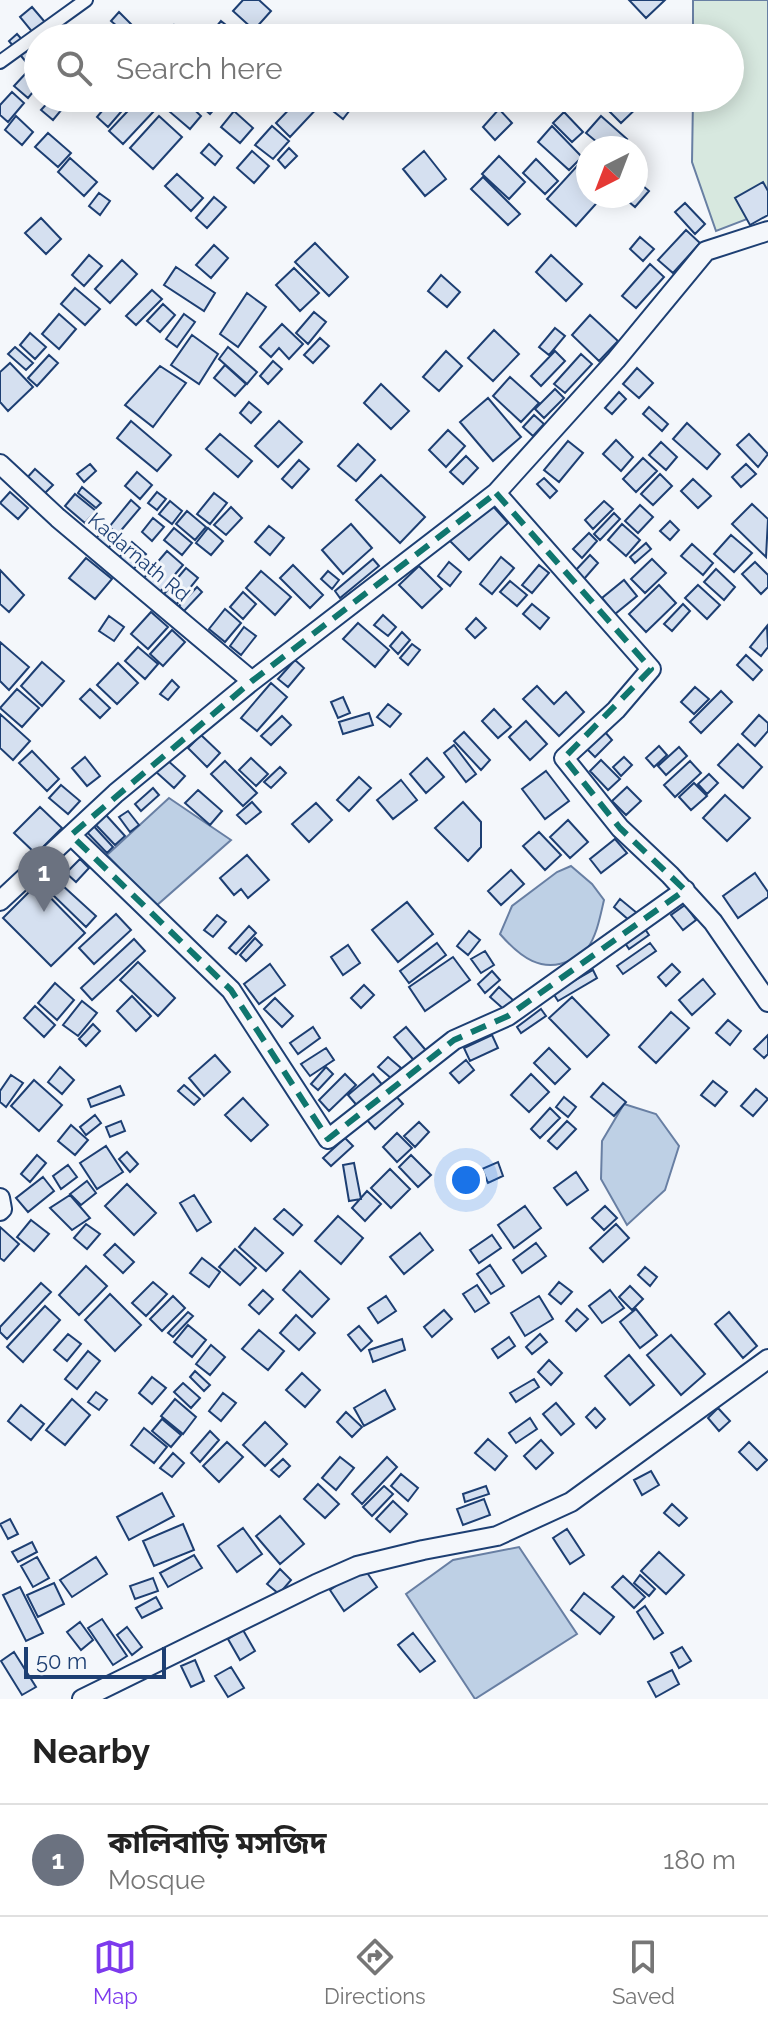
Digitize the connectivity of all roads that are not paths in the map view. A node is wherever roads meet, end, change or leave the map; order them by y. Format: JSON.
{"nodes":[{"id":1,"x":86,"y":0,"type":"edge"},
{"id":2,"x":53,"y":24,"type":"edge"},
{"id":3,"x":24,"y":45,"type":"edge"},
{"id":4,"x":0,"y":62,"type":"edge"},
{"id":5,"x":768,"y":231,"type":"edge"},
{"id":6,"x":0,"y":464,"type":"edge"},
{"id":7,"x":496,"y":493,"type":"junction"},
{"id":8,"x":252,"y":681,"type":"junction"},
{"id":9,"x":71,"y":835,"type":"junction"},
{"id":10,"x":685,"y":890,"type":"junction"},
{"id":11,"x":0,"y":901,"type":"edge"},
{"id":12,"x":768,"y":1002,"type":"edge"},
{"id":13,"x":0,"y":1198,"type":"edge"},
{"id":14,"x":0,"y":1211,"type":"edge"},
{"id":15,"x":768,"y":1359,"type":"edge"},
{"id":16,"x":82,"y":1699,"type":"edge"}],
"edges":[{"from":1,"to":2,"type":"street"},
{"from":3,"to":4,"type":"street"},
{"from":5,"to":7,"type":"street"},
{"from":6,"to":8,"type":"street","name":"Kadarnath Rd"},
{"from":7,"to":8,"type":"street"},
{"from":7,"to":10,"type":"street"},
{"from":8,"to":9,"type":"street"},
{"from":9,"to":10,"type":"street"},
{"from":9,"to":11,"type":"street"},
{"from":10,"to":12,"type":"street"},
{"from":13,"to":14,"type":"street"},
{"from":15,"to":16,"type":"street"}]}
